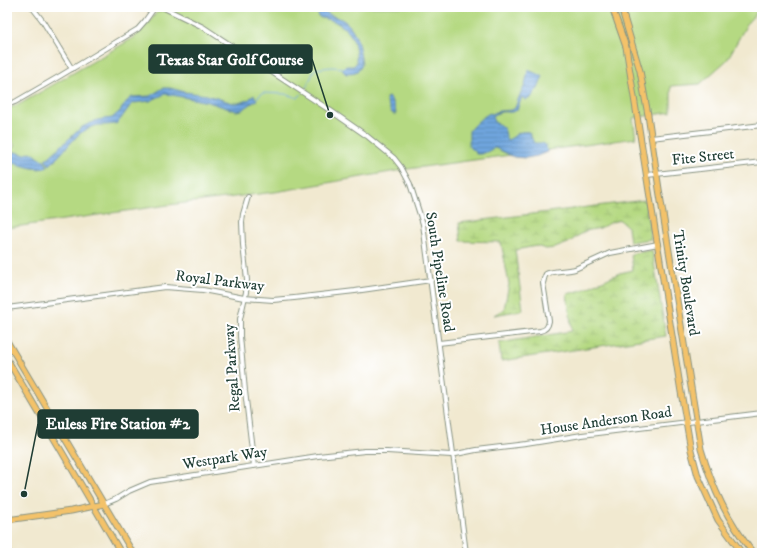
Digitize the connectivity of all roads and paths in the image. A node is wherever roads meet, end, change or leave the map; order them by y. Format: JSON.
{"nodes":[{"id":1,"x":32,"y":7,"type":"edge"},
{"id":2,"x":155,"y":7,"type":"edge"},
{"id":3,"x":162,"y":7,"type":"edge"},
{"id":4,"x":612,"y":7,"type":"edge"},
{"id":5,"x":621,"y":7,"type":"edge"},
{"id":6,"x":72,"y":69,"type":"junction"},
{"id":7,"x":7,"y":105,"type":"edge"},
{"id":8,"x":762,"y":124,"type":"edge"},
{"id":9,"x":651,"y":138,"type":"junction"},
{"id":10,"x":762,"y":162,"type":"edge"},
{"id":11,"x":656,"y":174,"type":"junction"},
{"id":12,"x":647,"y":175,"type":"junction"},
{"id":13,"x":248,"y":197,"type":"dead end"},
{"id":14,"x":658,"y":244,"type":"junction"},
{"id":15,"x":431,"y":280,"type":"junction"},
{"id":16,"x":244,"y":298,"type":"junction"},
{"id":17,"x":7,"y":308,"type":"edge"},
{"id":18,"x":7,"y":341,"type":"edge"},
{"id":19,"x":439,"y":343,"type":"junction"},
{"id":20,"x":7,"y":348,"type":"edge"},
{"id":21,"x":16,"y":356,"type":"junction"},
{"id":22,"x":7,"y":359,"type":"edge"},
{"id":23,"x":45,"y":406,"type":"junction"},
{"id":24,"x":36,"y":408,"type":"junction"},
{"id":25,"x":762,"y":413,"type":"edge"},
{"id":26,"x":696,"y":421,"type":"junction"},
{"id":27,"x":686,"y":422,"type":"junction"},
{"id":28,"x":453,"y":455,"type":"junction"},
{"id":29,"x":254,"y":466,"type":"junction"},
{"id":30,"x":104,"y":504,"type":"junction"},
{"id":31,"x":93,"y":507,"type":"junction"},
{"id":32,"x":7,"y":520,"type":"edge"},
{"id":33,"x":7,"y":543,"type":"edge"},
{"id":34,"x":8,"y":553,"type":"edge"},
{"id":35,"x":121,"y":553,"type":"edge"},
{"id":36,"x":133,"y":553,"type":"edge"},
{"id":37,"x":466,"y":553,"type":"edge"},
{"id":38,"x":742,"y":553,"type":"edge"},
{"id":39,"x":753,"y":553,"type":"edge"}],
"edges":[{"from":1,"to":6,"type":"street"},
{"from":2,"to":6,"type":"street"},
{"from":3,"to":15,"type":"street","name":"South Pipeline Road"},
{"from":4,"to":12,"type":"main road","name":"Trinity Boulevard"},
{"from":5,"to":9,"type":"main road","name":"Trinity Boulevard"},
{"from":6,"to":7,"type":"street"},
{"from":8,"to":9,"type":"street"},
{"from":9,"to":11,"type":"main road","name":"Trinity Boulevard"},
{"from":10,"to":11,"type":"street","name":"Fite Street"},
{"from":11,"to":12,"type":"street","name":"Fite Street"},
{"from":11,"to":26,"type":"main road","name":"Trinity Boulevard"},
{"from":12,"to":14,"type":"main road","name":"Trinity Boulevard"},
{"from":13,"to":16,"type":"street","name":"Regal Parkway"},
{"from":14,"to":19,"type":"street"},
{"from":14,"to":27,"type":"main road","name":"Trinity Boulevard"},
{"from":15,"to":16,"type":"street","name":"Royal Parkway"},
{"from":15,"to":19,"type":"street","name":"South Pipeline Road"},
{"from":16,"to":17,"type":"street","name":"Royal Parkway"},
{"from":16,"to":29,"type":"street","name":"Regal Parkway"},
{"from":18,"to":21,"type":"main road"},
{"from":19,"to":28,"type":"street","name":"South Pipeline Road"},
{"from":20,"to":21,"type":"main road"},
{"from":21,"to":23,"type":"main road"},
{"from":22,"to":24,"type":"main road"},
{"from":23,"to":24,"type":"main road"},
{"from":23,"to":30,"type":"main road"},
{"from":24,"to":31,"type":"main road"},
{"from":25,"to":26,"type":"street","name":"House Anderson Road"},
{"from":26,"to":27,"type":"street","name":"House Anderson Road"},
{"from":26,"to":39,"type":"main road","name":"Trinity Boulevard"},
{"from":27,"to":28,"type":"street","name":"House Anderson Road"},
{"from":27,"to":38,"type":"main road","name":"Trinity Boulevard"},
{"from":28,"to":29,"type":"street","name":"Westpark Way"},
{"from":28,"to":37,"type":"street","name":"South Pipeline Road"},
{"from":29,"to":30,"type":"street","name":"Westpark Way"},
{"from":30,"to":31,"type":"main road","name":"Westpark Way"},
{"from":30,"to":36,"type":"main road"},
{"from":31,"to":32,"type":"main road","name":"Westpark Way"},
{"from":31,"to":35,"type":"main road"},
{"from":33,"to":34,"type":"main road"}]}
